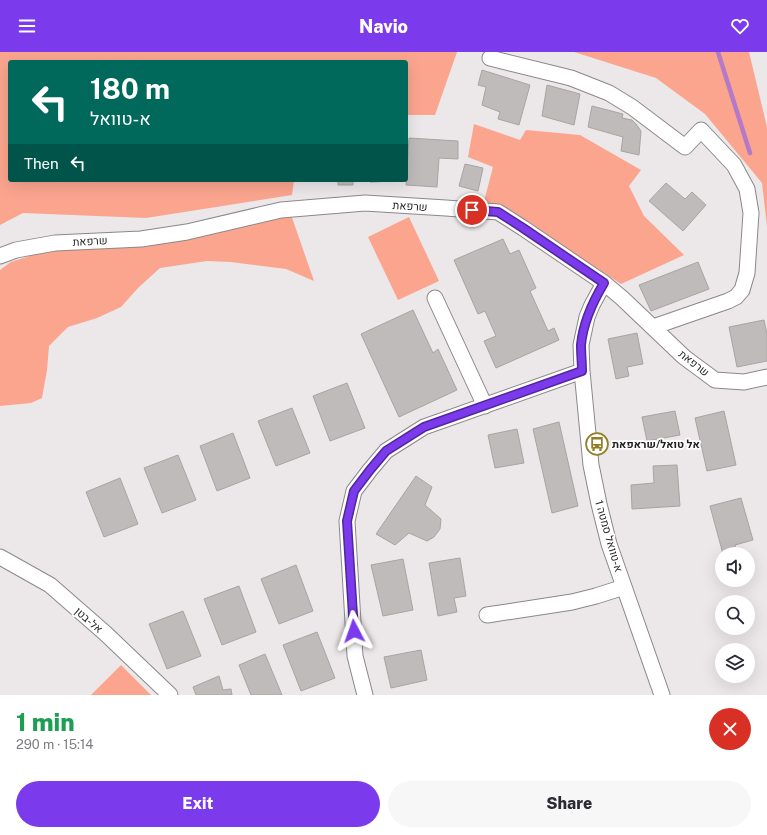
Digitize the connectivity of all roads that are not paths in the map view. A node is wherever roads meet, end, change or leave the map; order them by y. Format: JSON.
{"nodes":[{"id":1,"x":490,"y":58,"type":"dead end"},
{"id":2,"x":0,"y":256,"type":"edge"},
{"id":3,"x":604,"y":283,"type":"junction"},
{"id":4,"x":435,"y":298,"type":"dead end"},
{"id":5,"x":653,"y":327,"type":"junction"},
{"id":6,"x":582,"y":371,"type":"junction"},
{"id":7,"x":767,"y":377,"type":"edge"},
{"id":8,"x":485,"y":406,"type":"junction"},
{"id":9,"x":0,"y":556,"type":"edge"},
{"id":10,"x":624,"y":587,"type":"junction"},
{"id":11,"x":487,"y":615,"type":"dead end"},
{"id":12,"x":170,"y":695,"type":"edge"},
{"id":13,"x":364,"y":695,"type":"edge"},
{"id":14,"x":662,"y":695,"type":"edge"}],
"edges":[{"from":1,"to":5,"type":"street"},
{"from":2,"to":3,"type":"street","name":"שרפאת"},
{"from":3,"to":5,"type":"street","name":"שרפאת"},
{"from":3,"to":6,"type":"street","name":"א-טוואל סמטה 1"},
{"from":4,"to":8,"type":"street"},
{"from":5,"to":7,"type":"street","name":"שרפאת"},
{"from":6,"to":8,"type":"street"},
{"from":6,"to":10,"type":"street","name":"א-טוואל סמטה 1"},
{"from":8,"to":13,"type":"street"},
{"from":9,"to":12,"type":"street","name":"אל-בטן"},
{"from":10,"to":11,"type":"street"},
{"from":10,"to":14,"type":"street","name":"א-טוואל סמטה 1"}]}
